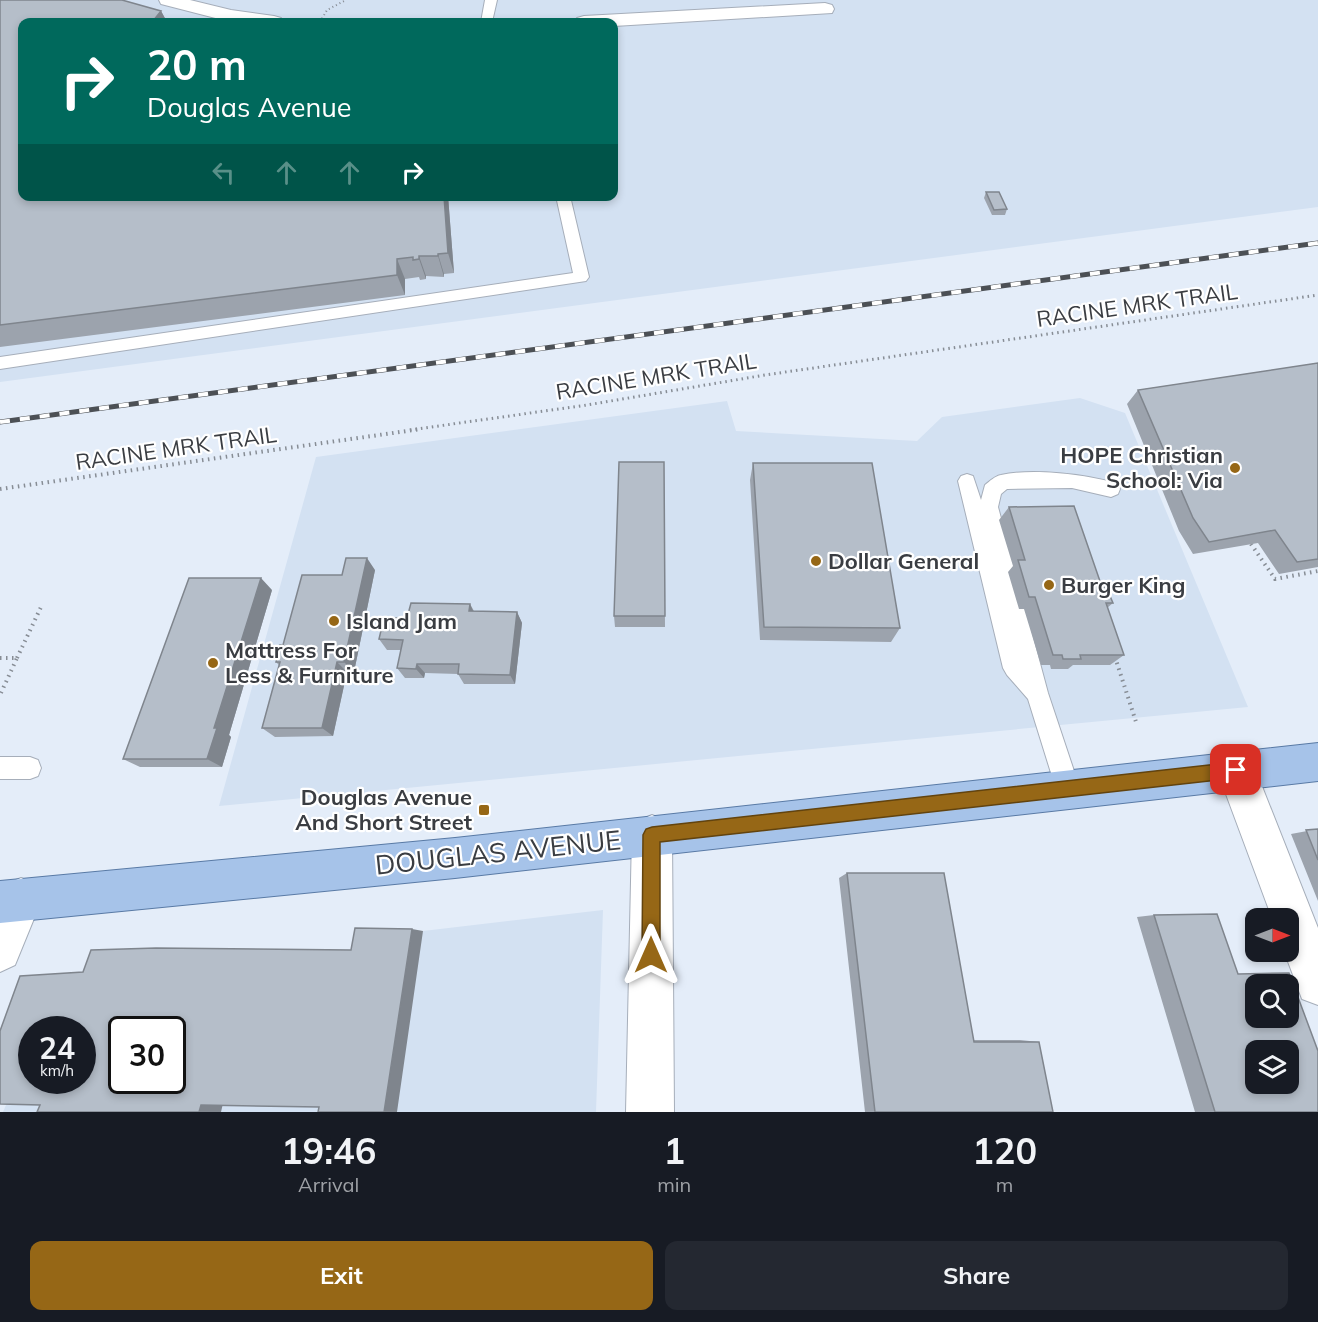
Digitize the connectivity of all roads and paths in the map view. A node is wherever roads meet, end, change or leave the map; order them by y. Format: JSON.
{"nodes":[{"id":1,"x":168,"y":0,"type":"edge"},
{"id":2,"x":346,"y":0,"type":"edge"},
{"id":3,"x":491,"y":0,"type":"edge"},
{"id":4,"x":825,"y":9,"type":"dead end"},
{"id":5,"x":245,"y":18,"type":"edge"},
{"id":6,"x":322,"y":18,"type":"edge"},
{"id":7,"x":488,"y":18,"type":"edge"},
{"id":8,"x":618,"y":20,"type":"edge"},
{"id":9,"x":564,"y":201,"type":"edge"},
{"id":10,"x":1318,"y":295,"type":"edge"},
{"id":11,"x":0,"y":363,"type":"edge"},
{"id":12,"x":967,"y":481,"type":"dead end"},
{"id":13,"x":0,"y":489,"type":"edge"},
{"id":14,"x":1111,"y":489,"type":"dead end"},
{"id":15,"x":1251,"y":544,"type":"edge"},
{"id":16,"x":1318,"y":571,"type":"edge"},
{"id":17,"x":41,"y":607,"type":"dead end"},
{"id":18,"x":1113,"y":651,"type":"edge"},
{"id":19,"x":0,"y":658,"type":"edge"},
{"id":20,"x":17,"y":658,"type":"junction"},
{"id":21,"x":1037,"y":693,"type":"junction"},
{"id":22,"x":0,"y":695,"type":"edge"},
{"id":23,"x":1137,"y":724,"type":"dead end"},
{"id":24,"x":1318,"y":762,"type":"edge"},
{"id":25,"x":0,"y":768,"type":"edge"},
{"id":26,"x":30,"y":768,"type":"dead end"},
{"id":27,"x":1236,"y":770,"type":"junction"},
{"id":28,"x":1068,"y":789,"type":"junction"},
{"id":29,"x":652,"y":835,"type":"junction"},
{"id":30,"x":11,"y":900,"type":"edge"},
{"id":31,"x":0,"y":950,"type":"edge"},
{"id":32,"x":1318,"y":984,"type":"edge"},
{"id":33,"x":650,"y":1112,"type":"edge"}],
"edges":[{"from":1,"to":5,"type":"street"},
{"from":2,"to":6,"type":"path"},
{"from":3,"to":7,"type":"lane"},
{"from":4,"to":8,"type":"street"},
{"from":9,"to":11,"type":"lane"},
{"from":10,"to":13,"type":"path","name":"RACINE MRK TRAIL"},
{"from":12,"to":21,"type":"lane"},
{"from":14,"to":21,"type":"lane"},
{"from":15,"to":16,"type":"path"},
{"from":17,"to":20,"type":"path"},
{"from":18,"to":23,"type":"path"},
{"from":19,"to":20,"type":"path"},
{"from":20,"to":22,"type":"path"},
{"from":21,"to":28,"type":"lane"},
{"from":24,"to":27,"type":"main road","name":"DOUGLAS AVENUE"},
{"from":25,"to":26,"type":"lane"},
{"from":27,"to":28,"type":"main road","name":"DOUGLAS AVENUE"},
{"from":27,"to":32,"type":"street"},
{"from":28,"to":29,"type":"main road","name":"DOUGLAS AVENUE"},
{"from":29,"to":30,"type":"main road","name":"DOUGLAS AVENUE"},
{"from":29,"to":33,"type":"street"},
{"from":30,"to":31,"type":"street"}]}
